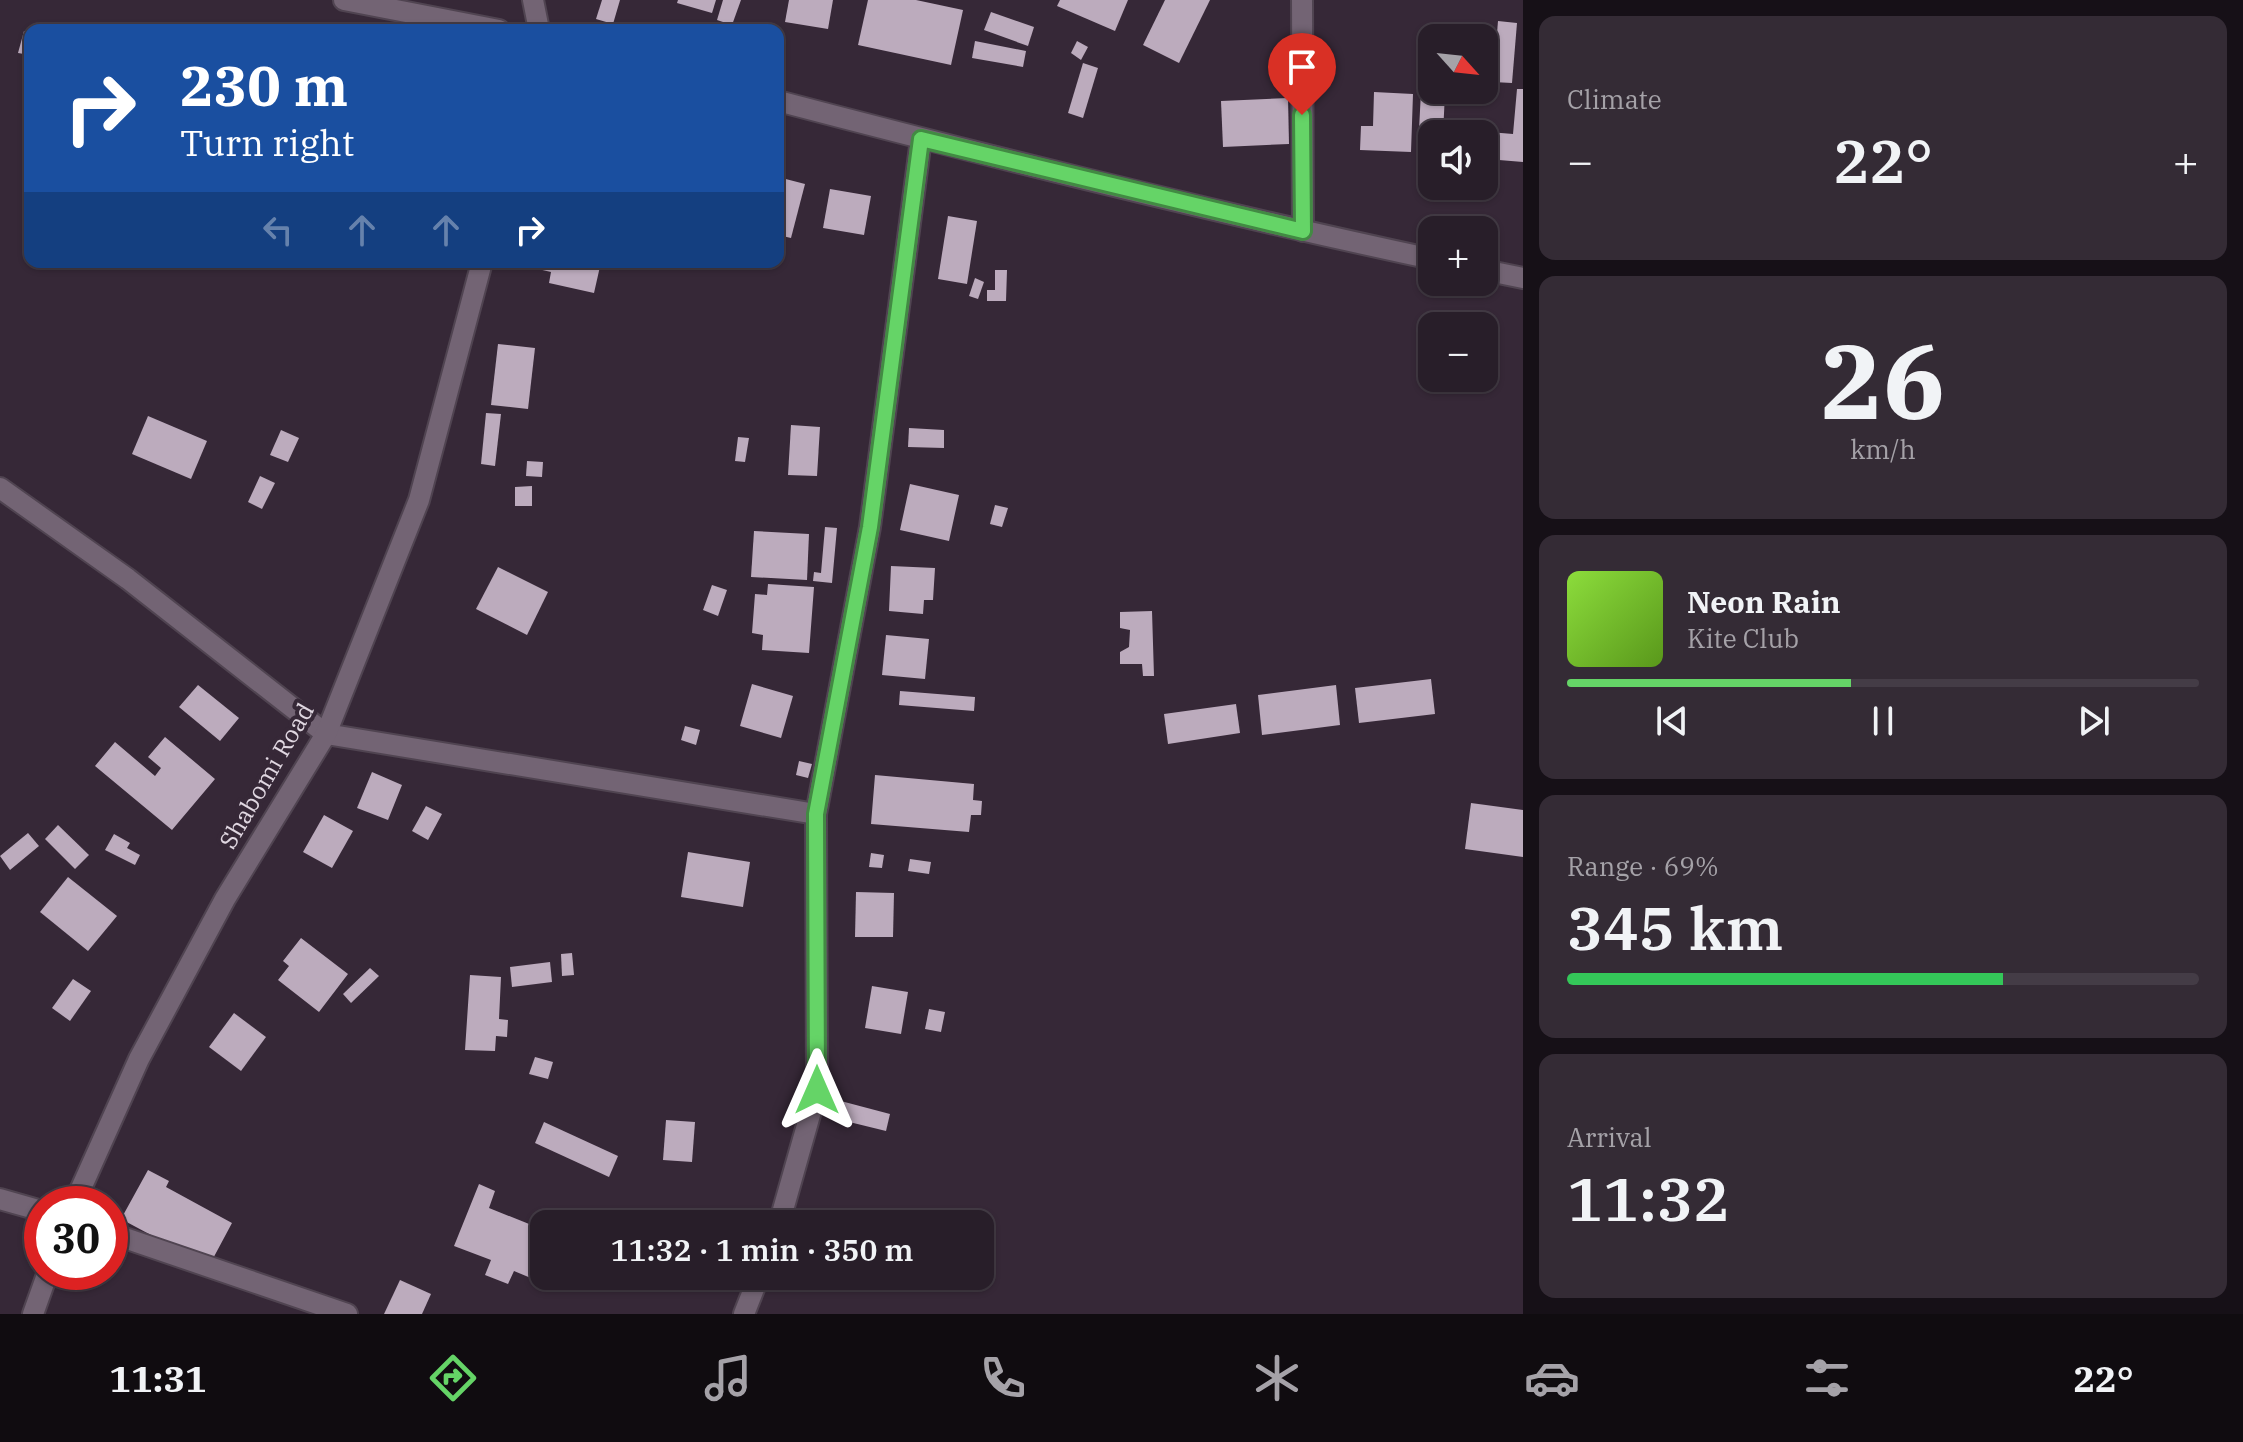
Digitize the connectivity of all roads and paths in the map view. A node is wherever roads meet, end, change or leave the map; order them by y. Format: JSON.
{"nodes":[{"id":1,"x":344,"y":0,"type":"edge"},
{"id":2,"x":533,"y":0,"type":"edge"},
{"id":3,"x":1302,"y":0,"type":"edge"},
{"id":4,"x":468,"y":24,"type":"edge"},
{"id":5,"x":538,"y":24,"type":"edge"},
{"id":6,"x":784,"y":103,"type":"edge"},
{"id":7,"x":921,"y":139,"type":"junction"},
{"id":8,"x":1303,"y":231,"type":"junction"},
{"id":9,"x":1418,"y":256,"type":"edge"},
{"id":10,"x":480,"y":268,"type":"edge"},
{"id":11,"x":1498,"y":273,"type":"edge"},
{"id":12,"x":1523,"y":278,"type":"edge"},
{"id":13,"x":0,"y":488,"type":"edge"},
{"id":14,"x":326,"y":734,"type":"junction"},
{"id":15,"x":816,"y":814,"type":"junction"},
{"id":16,"x":82,"y":1186,"type":"edge"},
{"id":17,"x":0,"y":1199,"type":"edge"},
{"id":18,"x":24,"y":1206,"type":"edge"},
{"id":19,"x":783,"y":1210,"type":"edge"},
{"id":20,"x":128,"y":1239,"type":"edge"},
{"id":21,"x":42,"y":1290,"type":"edge"},
{"id":22,"x":753,"y":1290,"type":"edge"},
{"id":23,"x":33,"y":1314,"type":"edge"},
{"id":24,"x":347,"y":1314,"type":"edge"},
{"id":25,"x":744,"y":1314,"type":"edge"}],
"edges":[{"from":1,"to":4,"type":"street"},
{"from":2,"to":5,"type":"street"},
{"from":3,"to":8,"type":"street"},
{"from":6,"to":7,"type":"street"},
{"from":7,"to":8,"type":"street"},
{"from":7,"to":15,"type":"street"},
{"from":8,"to":9,"type":"street"},
{"from":10,"to":14,"type":"street","name":"Shabomi Road"},
{"from":11,"to":12,"type":"street"},
{"from":13,"to":14,"type":"street"},
{"from":14,"to":15,"type":"street"},
{"from":14,"to":16,"type":"street","name":"Shabomi Road"},
{"from":15,"to":19,"type":"street"},
{"from":17,"to":18,"type":"street"},
{"from":20,"to":24,"type":"street"},
{"from":21,"to":23,"type":"street"},
{"from":22,"to":25,"type":"street"}]}
